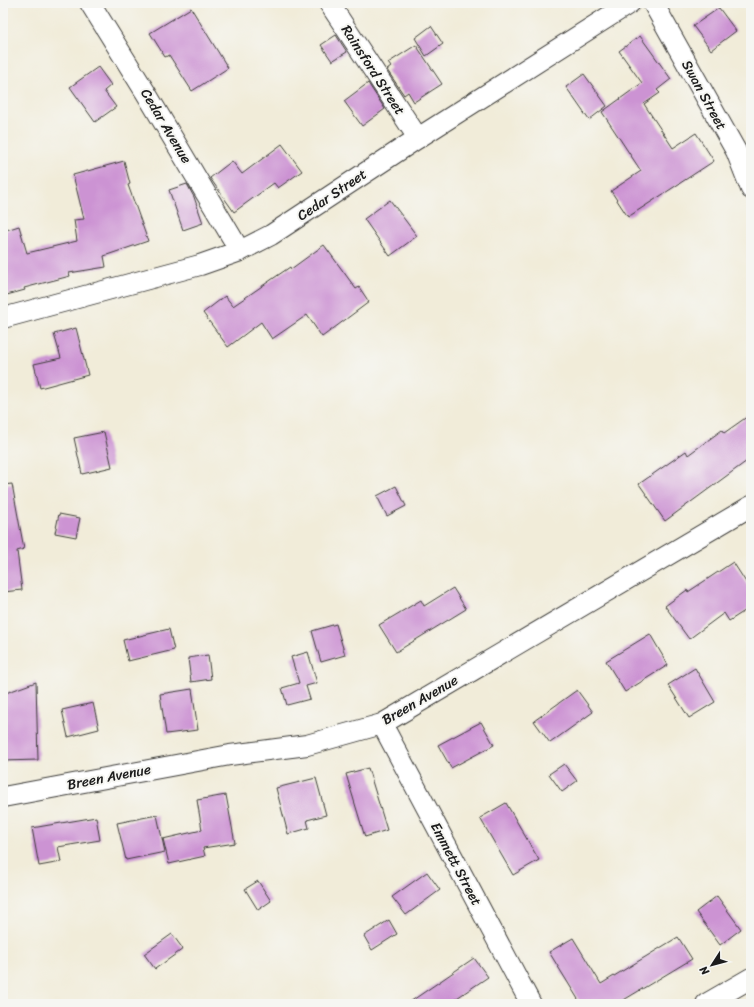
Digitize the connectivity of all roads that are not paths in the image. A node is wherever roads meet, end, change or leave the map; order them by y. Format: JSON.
{"nodes":[{"id":1,"x":90,"y":3,"type":"edge"},
{"id":2,"x":329,"y":3,"type":"edge"},
{"id":3,"x":630,"y":3,"type":"edge"},
{"id":4,"x":653,"y":3,"type":"edge"},
{"id":5,"x":418,"y":138,"type":"junction"},
{"id":6,"x":751,"y":189,"type":"edge"},
{"id":7,"x":240,"y":251,"type":"junction"},
{"id":8,"x":3,"y":318,"type":"edge"},
{"id":9,"x":748,"y":513,"type":"edge"},
{"id":10,"x":382,"y":724,"type":"junction"},
{"id":11,"x":3,"y":797,"type":"edge"},
{"id":12,"x":751,"y":978,"type":"edge"},
{"id":13,"x":530,"y":1004,"type":"edge"},
{"id":14,"x":706,"y":1004,"type":"edge"}],
"edges":[{"from":1,"to":7,"type":"street","name":"Cedar Avenue"},
{"from":2,"to":5,"type":"street","name":"Rainsford Street"},
{"from":3,"to":5,"type":"street","name":"Cedar Street"},
{"from":4,"to":6,"type":"street","name":"Swan Street"},
{"from":5,"to":7,"type":"street","name":"Cedar Street"},
{"from":7,"to":8,"type":"street","name":"Cedar Street"},
{"from":9,"to":10,"type":"street","name":"Breen Avenue"},
{"from":10,"to":11,"type":"street","name":"Breen Avenue"},
{"from":10,"to":13,"type":"street","name":"Emmett Street"},
{"from":12,"to":14,"type":"street"}]}
